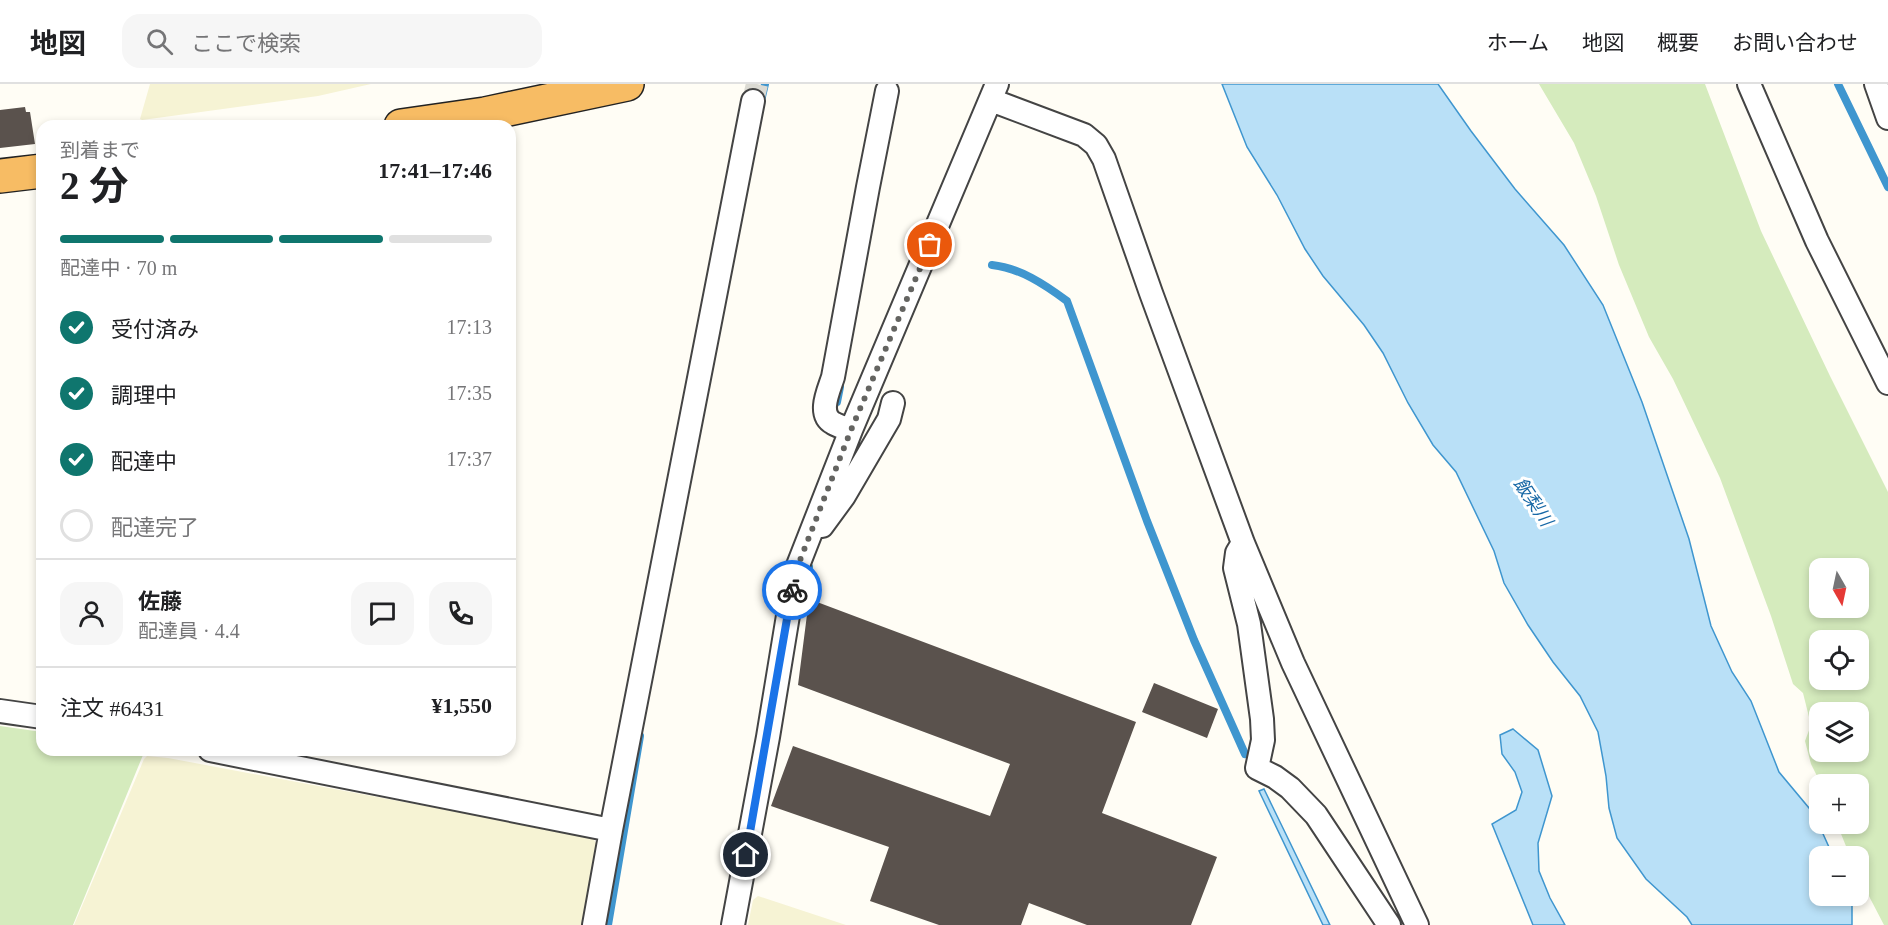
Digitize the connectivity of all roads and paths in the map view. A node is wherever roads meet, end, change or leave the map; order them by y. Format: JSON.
{"nodes":[{"id":1,"x":627,"y":84,"type":"edge"},
{"id":2,"x":1749,"y":84,"type":"edge"},
{"id":3,"x":1876,"y":84,"type":"edge"},
{"id":4,"x":887,"y":91,"type":"dead end"},
{"id":5,"x":994,"y":92,"type":"edge"},
{"id":6,"x":753,"y":101,"type":"tunnel mouth"},
{"id":7,"x":1888,"y":118,"type":"edge"},
{"id":8,"x":443,"y":120,"type":"edge"},
{"id":9,"x":36,"y":172,"type":"edge"},
{"id":10,"x":0,"y":176,"type":"edge"},
{"id":11,"x":1888,"y":383,"type":"edge"},
{"id":12,"x":893,"y":403,"type":"dead end"},
{"id":13,"x":851,"y":430,"type":"junction"},
{"id":14,"x":1244,"y":543,"type":"junction"},
{"id":15,"x":805,"y":549,"type":"junction"},
{"id":16,"x":0,"y":711,"type":"edge"},
{"id":17,"x":36,"y":716,"type":"edge"},
{"id":18,"x":240,"y":756,"type":"edge"},
{"id":19,"x":611,"y":830,"type":"junction"},
{"id":20,"x":594,"y":925,"type":"edge"},
{"id":21,"x":733,"y":925,"type":"edge"},
{"id":22,"x":1389,"y":925,"type":"edge"},
{"id":23,"x":1417,"y":925,"type":"edge"}],
"edges":[{"from":1,"to":8,"type":"highway"},
{"from":2,"to":11,"type":"street"},
{"from":3,"to":7,"type":"street"},
{"from":4,"to":13,"type":"street"},
{"from":5,"to":13,"type":"street"},
{"from":5,"to":14,"type":"street"},
{"from":6,"to":19,"type":"street"},
{"from":9,"to":10,"type":"highway"},
{"from":12,"to":15,"type":"street"},
{"from":13,"to":15,"type":"street"},
{"from":14,"to":22,"type":"street"},
{"from":14,"to":23,"type":"street"},
{"from":15,"to":21,"type":"street"},
{"from":16,"to":17,"type":"street"},
{"from":18,"to":19,"type":"street"},
{"from":19,"to":20,"type":"street"}]}
